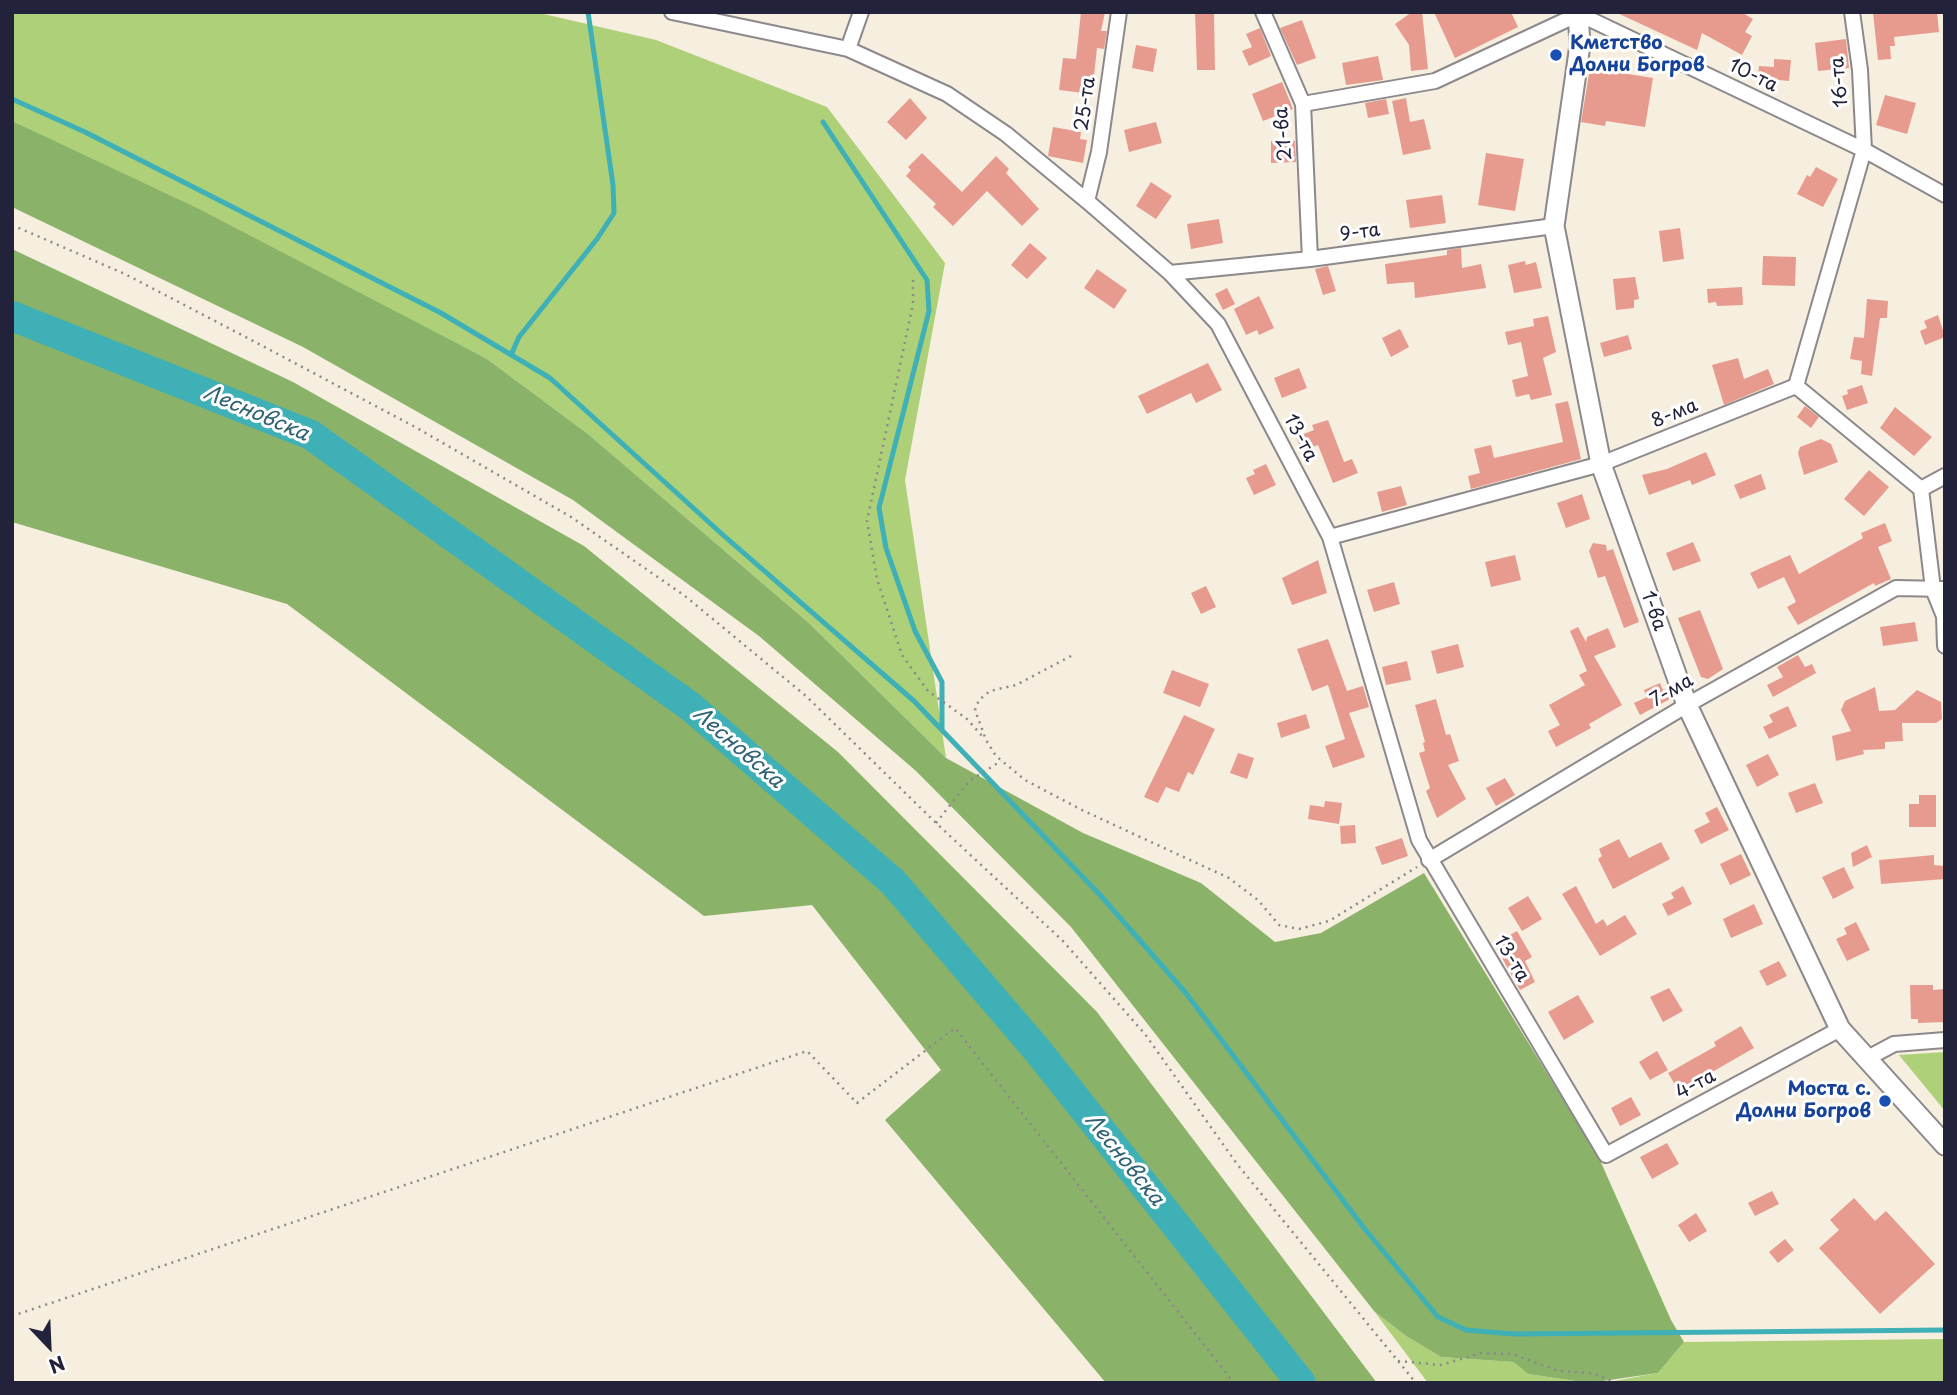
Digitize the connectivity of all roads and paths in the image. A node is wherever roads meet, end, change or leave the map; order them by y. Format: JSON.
{"nodes":[{"id":1,"x":672,"y":12,"type":"edge"},
{"id":2,"x":861,"y":12,"type":"edge"},
{"id":3,"x":1119,"y":12,"type":"edge"},
{"id":4,"x":1263,"y":12,"type":"edge"},
{"id":5,"x":1852,"y":12,"type":"edge"},
{"id":6,"x":1579,"y":13,"type":"edge"},
{"id":7,"x":848,"y":49,"type":"junction"},
{"id":8,"x":1303,"y":104,"type":"junction"},
{"id":9,"x":1864,"y":150,"type":"junction"},
{"id":10,"x":1945,"y":195,"type":"edge"},
{"id":11,"x":1087,"y":201,"type":"junction"},
{"id":12,"x":12,"y":225,"type":"edge"},
{"id":13,"x":1554,"y":226,"type":"junction"},
{"id":14,"x":1310,"y":259,"type":"junction"},
{"id":15,"x":1170,"y":273,"type":"junction"},
{"id":16,"x":912,"y":281,"type":"dead end"},
{"id":17,"x":1796,"y":386,"type":"junction"},
{"id":18,"x":1601,"y":464,"type":"junction"},
{"id":19,"x":1945,"y":476,"type":"edge"},
{"id":20,"x":1921,"y":489,"type":"junction"},
{"id":21,"x":1330,"y":537,"type":"junction"},
{"id":22,"x":1939,"y":589,"type":"edge"},
{"id":23,"x":1945,"y":646,"type":"edge"},
{"id":24,"x":1071,"y":656,"type":"dead end"},
{"id":25,"x":1686,"y":705,"type":"junction"},
{"id":26,"x":986,"y":740,"type":"junction"},
{"id":27,"x":1002,"y":760,"type":"junction"},
{"id":28,"x":936,"y":823,"type":"junction"},
{"id":29,"x":1429,"y":860,"type":"junction"},
{"id":30,"x":1840,"y":1029,"type":"junction"},
{"id":31,"x":1945,"y":1040,"type":"edge"},
{"id":32,"x":1866,"y":1059,"type":"junction"},
{"id":33,"x":1945,"y":1145,"type":"edge"},
{"id":34,"x":1606,"y":1155,"type":"joint"},
{"id":35,"x":12,"y":1316,"type":"edge"},
{"id":36,"x":1398,"y":1361,"type":"junction"},
{"id":37,"x":1234,"y":1383,"type":"edge"},
{"id":38,"x":1416,"y":1383,"type":"edge"},
{"id":39,"x":1618,"y":1383,"type":"edge"}],
"edges":[{"from":1,"to":7,"type":"street","name":"13-та"},
{"from":2,"to":7,"type":"street"},
{"from":3,"to":11,"type":"street","name":"25-та"},
{"from":4,"to":8,"type":"street","name":"21-ва"},
{"from":5,"to":9,"type":"street","name":"16-та"},
{"from":6,"to":8,"type":"street"},
{"from":6,"to":9,"type":"street","name":"10-та"},
{"from":6,"to":13,"type":"street","name":"1-ва"},
{"from":7,"to":11,"type":"street","name":"13-та"},
{"from":8,"to":14,"type":"street","name":"21-ва"},
{"from":9,"to":10,"type":"street","name":"10-та"},
{"from":9,"to":17,"type":"street"},
{"from":11,"to":15,"type":"street","name":"13-та"},
{"from":12,"to":28,"type":"path"},
{"from":13,"to":14,"type":"street","name":"9-та"},
{"from":13,"to":18,"type":"street","name":"1-ва"},
{"from":14,"to":15,"type":"street","name":"9-та"},
{"from":15,"to":21,"type":"street","name":"13-та"},
{"from":16,"to":26,"type":"path"},
{"from":17,"to":18,"type":"street","name":"8-ма"},
{"from":17,"to":20,"type":"street"},
{"from":18,"to":21,"type":"street","name":"8-ма"},
{"from":18,"to":25,"type":"street","name":"1-ва"},
{"from":19,"to":20,"type":"street"},
{"from":20,"to":22,"type":"street"},
{"from":21,"to":29,"type":"street","name":"13-та"},
{"from":22,"to":23,"type":"street"},
{"from":22,"to":25,"type":"street","name":"7-ма"},
{"from":24,"to":26,"type":"path"},
{"from":25,"to":29,"type":"street","name":"7-ма"},
{"from":25,"to":30,"type":"street","name":"1-ва"},
{"from":26,"to":27,"type":"path"},
{"from":27,"to":28,"type":"path"},
{"from":27,"to":29,"type":"path"},
{"from":28,"to":36,"type":"path"},
{"from":29,"to":34,"type":"street","name":"13-та"},
{"from":30,"to":32,"type":"street","name":"1-ва"},
{"from":30,"to":34,"type":"street","name":"4-та"},
{"from":31,"to":32,"type":"street"},
{"from":32,"to":33,"type":"street","name":"1-ва"},
{"from":35,"to":37,"type":"path"},
{"from":36,"to":38,"type":"path"},
{"from":36,"to":39,"type":"path"}]}
